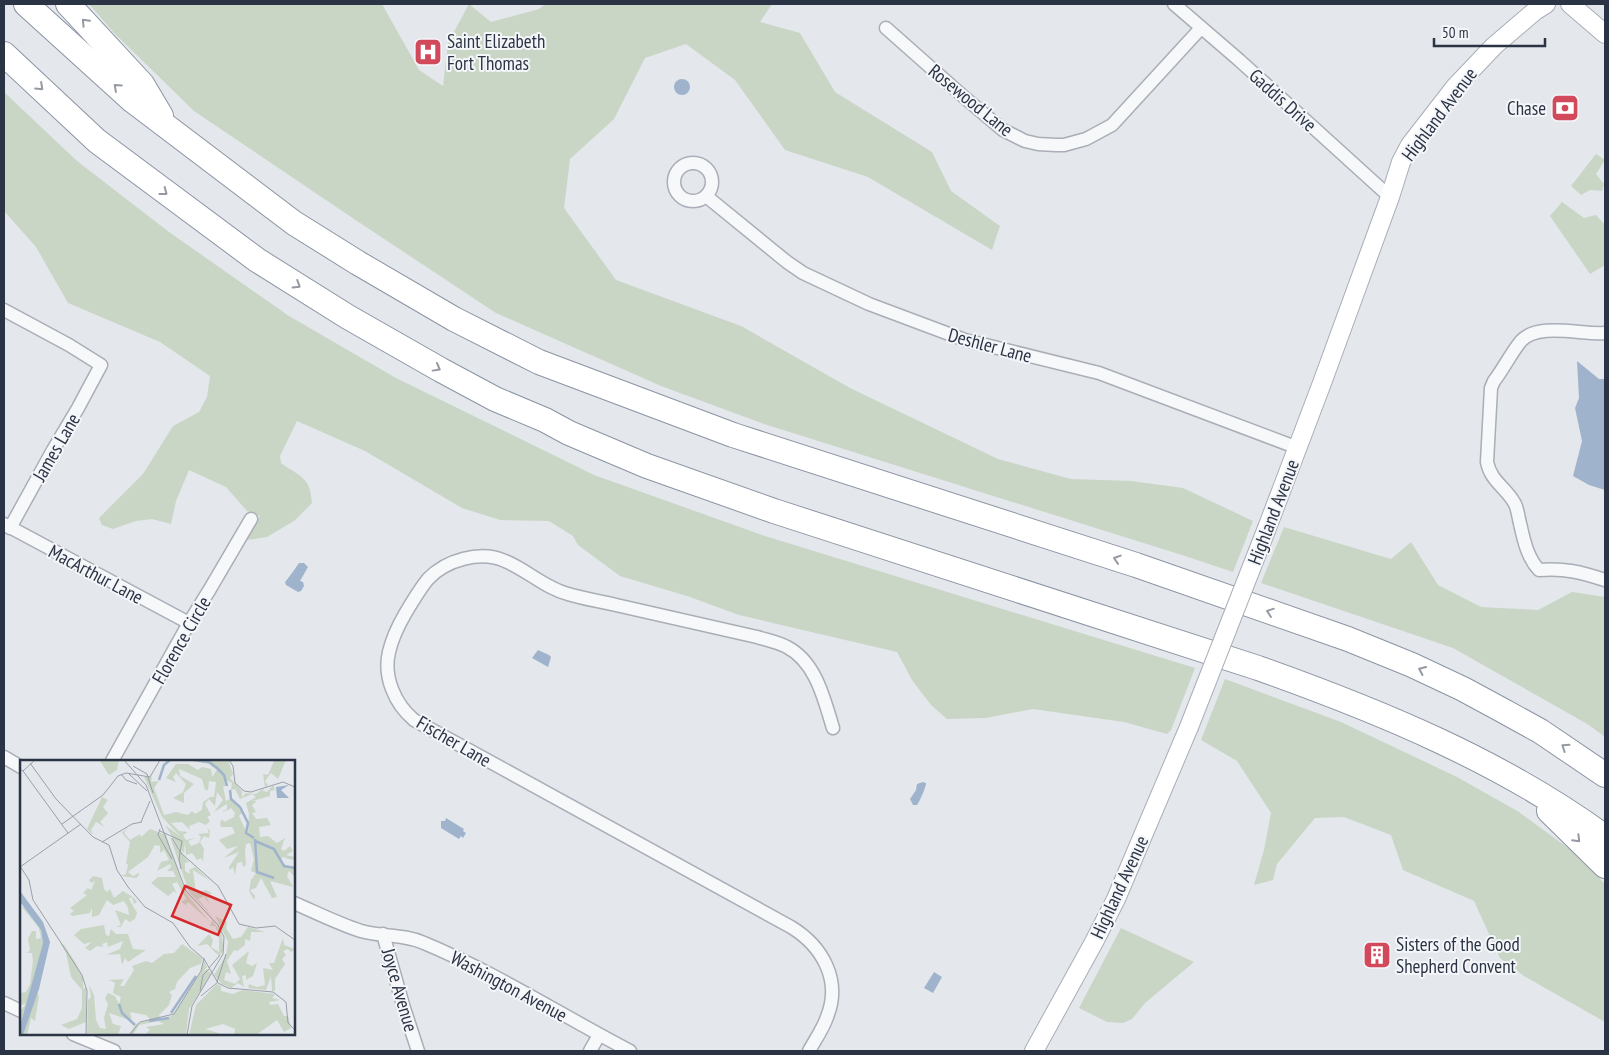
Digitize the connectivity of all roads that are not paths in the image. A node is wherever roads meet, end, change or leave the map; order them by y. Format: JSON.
{"nodes":[{"id":1,"x":26,"y":4,"type":"edge"},
{"id":2,"x":68,"y":4,"type":"edge"},
{"id":3,"x":1174,"y":4,"type":"edge"},
{"id":4,"x":1546,"y":4,"type":"edge"},
{"id":5,"x":1570,"y":4,"type":"edge"},
{"id":6,"x":886,"y":28,"type":"dead end"},
{"id":7,"x":1202,"y":28,"type":"junction"},
{"id":8,"x":1605,"y":34,"type":"edge"},
{"id":9,"x":4,"y":54,"type":"edge"},
{"id":10,"x":169,"y":128,"type":"junction"},
{"id":11,"x":706,"y":196,"type":"dead end"},
{"id":12,"x":1390,"y":197,"type":"junction"},
{"id":13,"x":4,"y":310,"type":"edge"},
{"id":14,"x":1605,"y":333,"type":"edge"},
{"id":15,"x":1298,"y":448,"type":"junction"},
{"id":16,"x":250,"y":519,"type":"dead end"},
{"id":17,"x":7,"y":526,"type":"edge"},
{"id":18,"x":1605,"y":580,"type":"edge"},
{"id":19,"x":188,"y":623,"type":"junction"},
{"id":20,"x":833,"y":728,"type":"dead end"},
{"id":21,"x":4,"y":757,"type":"edge"},
{"id":22,"x":113,"y":760,"type":"edge"},
{"id":23,"x":20,"y":765,"type":"edge"},
{"id":24,"x":1605,"y":775,"type":"edge"},
{"id":25,"x":1516,"y":781,"type":"junction"},
{"id":26,"x":1605,"y":837,"type":"edge"},
{"id":27,"x":1605,"y":866,"type":"edge"},
{"id":28,"x":295,"y":903,"type":"edge"},
{"id":29,"x":383,"y":934,"type":"junction"},
{"id":30,"x":4,"y":1003,"type":"edge"},
{"id":31,"x":20,"y":1011,"type":"edge"},
{"id":32,"x":75,"y":1035,"type":"edge"},
{"id":33,"x":599,"y":1035,"type":"junction"},
{"id":34,"x":114,"y":1051,"type":"edge"},
{"id":35,"x":418,"y":1051,"type":"edge"},
{"id":36,"x":590,"y":1051,"type":"edge"},
{"id":37,"x":630,"y":1051,"type":"edge"},
{"id":38,"x":809,"y":1051,"type":"edge"},
{"id":39,"x":1034,"y":1051,"type":"edge"}],
"edges":[{"from":10,"to":1,"type":"highway","one_way":true},
{"from":10,"to":2,"type":"highway","one_way":true},
{"from":3,"to":7,"type":"street","name":"Gaddis Drive"},
{"from":4,"to":12,"type":"street","name":"Highland Avenue"},
{"from":5,"to":8,"type":"street"},
{"from":6,"to":7,"type":"street","name":"Rosewood Lane"},
{"from":7,"to":12,"type":"street","name":"Gaddis Drive"},
{"from":9,"to":25,"type":"highway","one_way":true},
{"from":24,"to":10,"type":"highway","one_way":true},
{"from":11,"to":15,"type":"street","name":"Deshler Lane"},
{"from":12,"to":15,"type":"street","name":"Highland Avenue"},
{"from":13,"to":17,"type":"street","name":"James Lane"},
{"from":14,"to":18,"type":"street"},
{"from":15,"to":39,"type":"street","name":"Highland Avenue","bridge":true},
{"from":16,"to":19,"type":"street","name":"Florence Circle"},
{"from":17,"to":19,"type":"street","name":"MacArthur Lane"},
{"from":19,"to":22,"type":"street","name":"Florence Circle"},
{"from":20,"to":38,"type":"street","name":"Fischer Lane"},
{"from":21,"to":23,"type":"street"},
{"from":25,"to":26,"type":"highway"},
{"from":25,"to":27,"type":"highway","one_way":true},
{"from":28,"to":29,"type":"street","name":"Joyce Avenue"},
{"from":29,"to":33,"type":"street","name":"Washington Avenue"},
{"from":29,"to":35,"type":"street","name":"Joyce Avenue"},
{"from":30,"to":31,"type":"street"},
{"from":32,"to":34,"type":"street"},
{"from":33,"to":36,"type":"street"},
{"from":33,"to":37,"type":"street","name":"Washington Avenue"}]}
